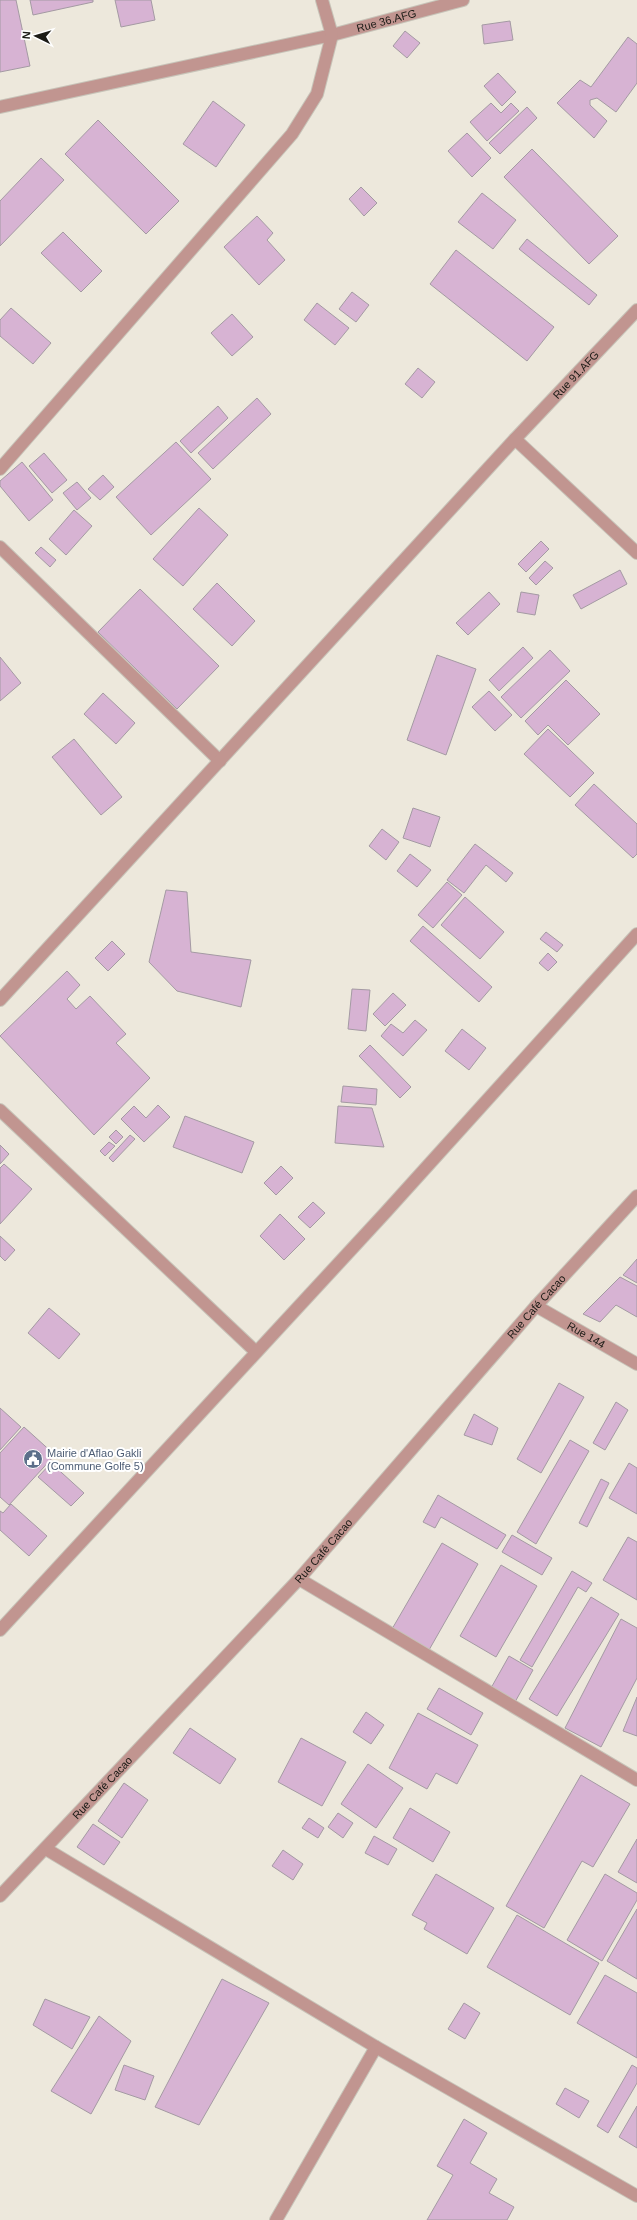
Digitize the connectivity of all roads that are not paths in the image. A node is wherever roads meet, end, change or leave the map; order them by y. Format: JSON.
{"nodes":[{"id":1,"x":322,"y":0,"type":"edge"},
{"id":2,"x":463,"y":0,"type":"edge"},
{"id":3,"x":332,"y":34,"type":"junction"},
{"id":4,"x":0,"y":107,"type":"edge"},
{"id":5,"x":637,"y":310,"type":"edge"},
{"id":6,"x":515,"y":439,"type":"junction"},
{"id":7,"x":0,"y":469,"type":"edge"},
{"id":8,"x":0,"y":547,"type":"edge"},
{"id":9,"x":637,"y":553,"type":"edge"},
{"id":10,"x":220,"y":761,"type":"junction"},
{"id":11,"x":637,"y":934,"type":"edge"},
{"id":12,"x":0,"y":1000,"type":"edge"},
{"id":13,"x":0,"y":1110,"type":"edge"},
{"id":14,"x":637,"y":1196,"type":"edge"},
{"id":15,"x":536,"y":1306,"type":"junction"},
{"id":16,"x":256,"y":1352,"type":"junction"},
{"id":17,"x":637,"y":1364,"type":"edge"},
{"id":18,"x":299,"y":1579,"type":"junction"},
{"id":19,"x":0,"y":1630,"type":"edge"},
{"id":20,"x":637,"y":1780,"type":"edge"},
{"id":21,"x":46,"y":1849,"type":"junction"},
{"id":22,"x":0,"y":1896,"type":"edge"},
{"id":23,"x":376,"y":2047,"type":"junction"},
{"id":24,"x":637,"y":2196,"type":"edge"},
{"id":25,"x":276,"y":2220,"type":"edge"}],
"edges":[{"from":1,"to":3,"type":"street"},
{"from":2,"to":3,"type":"street","name":"Rue 36.AFG"},
{"from":3,"to":4,"type":"street","name":"Rue 36.AFG"},
{"from":3,"to":7,"type":"street"},
{"from":5,"to":6,"type":"street","name":"Rue 91.AFG"},
{"from":6,"to":9,"type":"street"},
{"from":6,"to":10,"type":"street","name":"Rue 91.AFG"},
{"from":8,"to":10,"type":"street"},
{"from":10,"to":12,"type":"street","name":"Rue 91.AFG"},
{"from":11,"to":16,"type":"street"},
{"from":13,"to":16,"type":"street"},
{"from":14,"to":15,"type":"street","name":"Rue Café Cacao"},
{"from":15,"to":17,"type":"street","name":"Rue 144"},
{"from":15,"to":18,"type":"street","name":"Rue Café Cacao"},
{"from":16,"to":19,"type":"street"},
{"from":18,"to":20,"type":"street"},
{"from":18,"to":21,"type":"street","name":"Rue Café Cacao"},
{"from":21,"to":22,"type":"street","name":"Rue Café Cacao"},
{"from":21,"to":23,"type":"street"},
{"from":23,"to":24,"type":"street"},
{"from":23,"to":25,"type":"street"}]}
